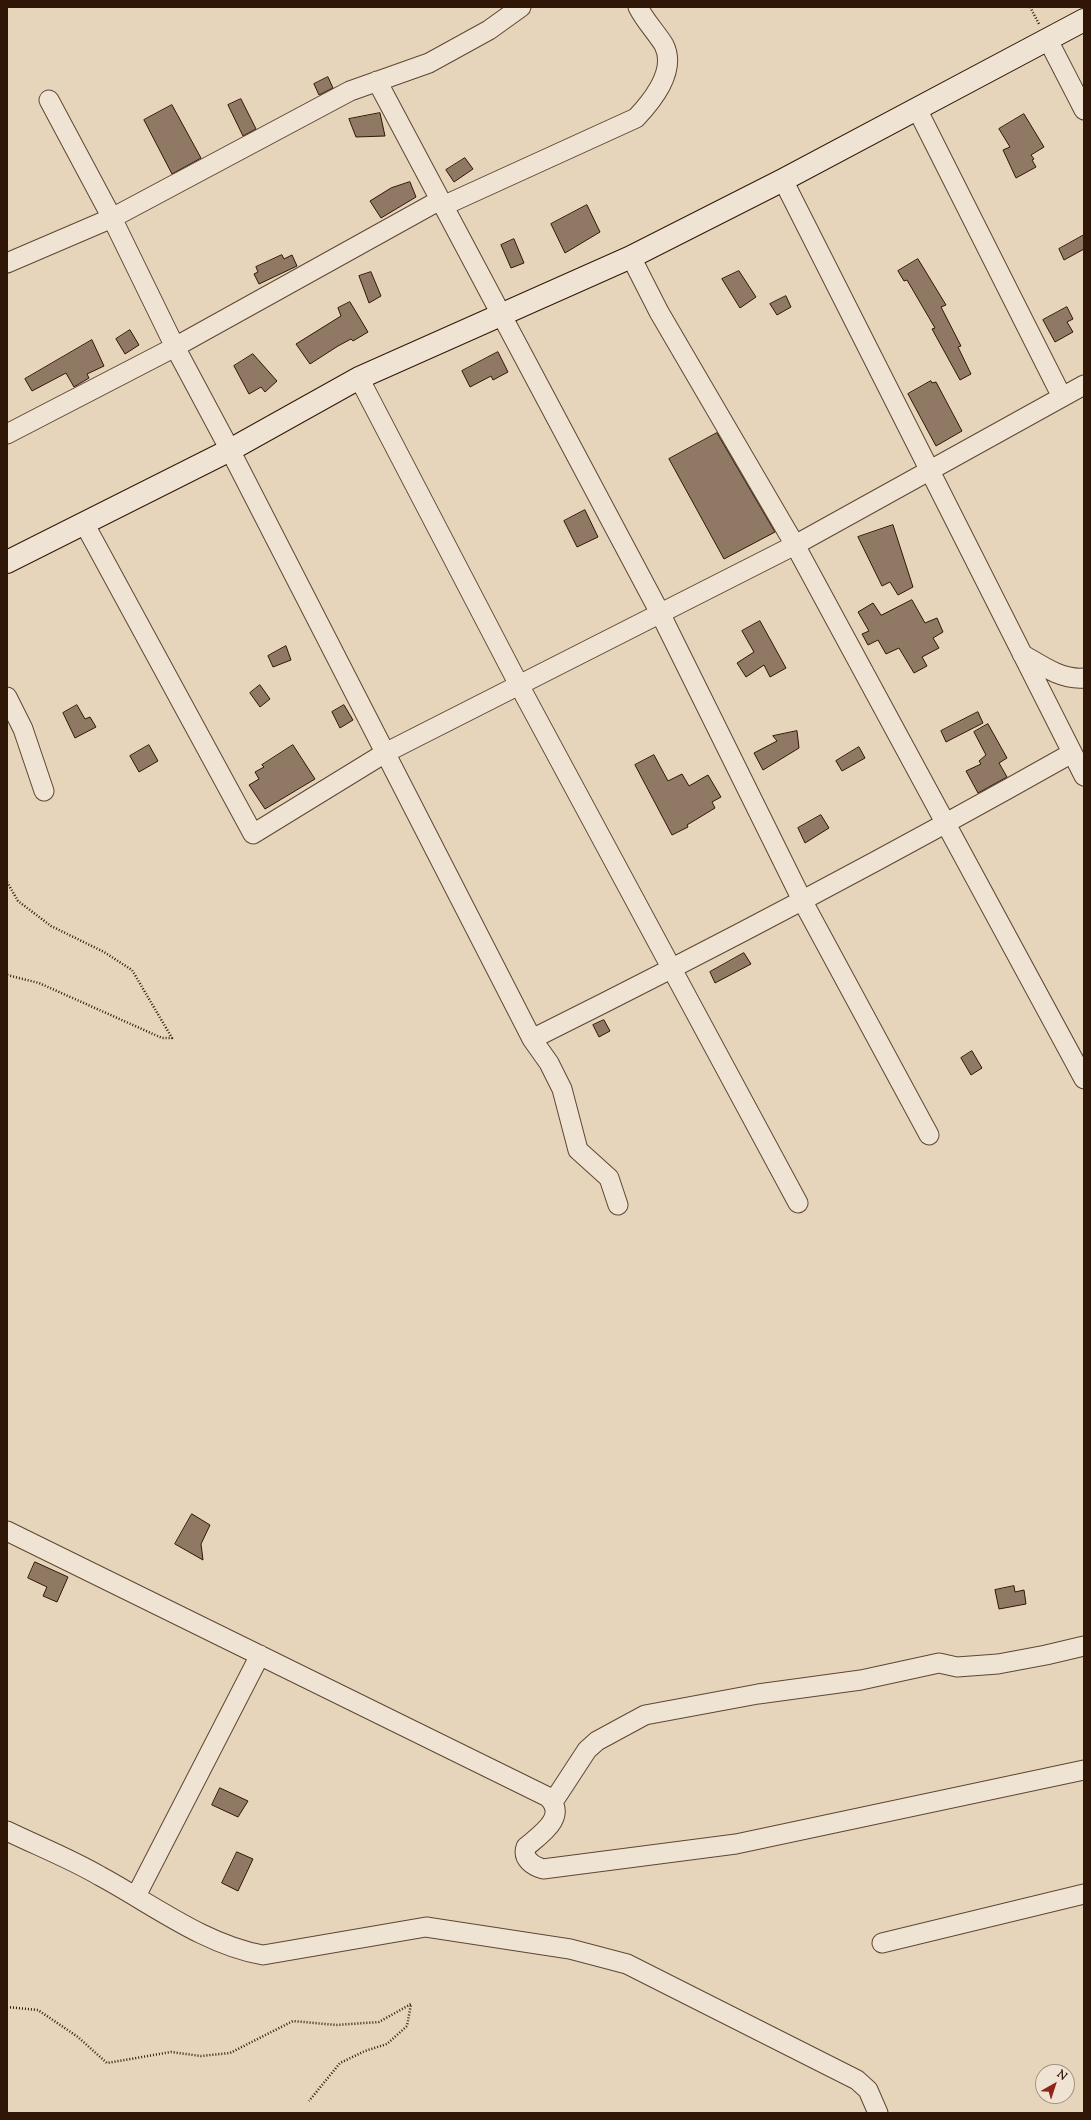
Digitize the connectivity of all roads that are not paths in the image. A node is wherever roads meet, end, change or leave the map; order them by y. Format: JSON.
{"nodes":[{"id":1,"x":521,"y":7,"type":"edge"},
{"id":2,"x":638,"y":7,"type":"edge"},
{"id":3,"x":1084,"y":20,"type":"edge"},
{"id":4,"x":1048,"y":40,"type":"junction"},
{"id":5,"x":377,"y":81,"type":"junction"},
{"id":6,"x":49,"y":100,"type":"dead end"},
{"id":7,"x":917,"y":109,"type":"junction"},
{"id":8,"x":1084,"y":110,"type":"edge"},
{"id":9,"x":783,"y":180,"type":"junction"},
{"id":10,"x":442,"y":203,"type":"junction"},
{"id":11,"x":112,"y":218,"type":"junction"},
{"id":12,"x":631,"y":257,"type":"junction"},
{"id":13,"x":7,"y":263,"type":"edge"},
{"id":14,"x":501,"y":314,"type":"junction"},
{"id":15,"x":175,"y":347,"type":"junction"},
{"id":16,"x":359,"y":378,"type":"junction"},
{"id":17,"x":1084,"y":385,"type":"edge"},
{"id":18,"x":1062,"y":397,"type":"junction"},
{"id":19,"x":7,"y":434,"type":"edge"},
{"id":20,"x":230,"y":450,"type":"junction"},
{"id":21,"x":930,"y":470,"type":"junction"},
{"id":22,"x":84,"y":523,"type":"junction"},
{"id":23,"x":794,"y":545,"type":"junction"},
{"id":24,"x":7,"y":562,"type":"edge"},
{"id":25,"x":660,"y":613,"type":"junction"},
{"id":26,"x":1022,"y":654,"type":"junction"},
{"id":27,"x":1084,"y":678,"type":"edge"},
{"id":28,"x":519,"y":685,"type":"junction"},
{"id":29,"x":7,"y":697,"type":"edge"},
{"id":30,"x":385,"y":753,"type":"junction"},
{"id":31,"x":1072,"y":753,"type":"junction"},
{"id":32,"x":1084,"y":776,"type":"edge"},
{"id":33,"x":44,"y":791,"type":"dead end"},
{"id":34,"x":945,"y":825,"type":"junction"},
{"id":35,"x":802,"y":900,"type":"junction"},
{"id":36,"x":672,"y":969,"type":"junction"},
{"id":37,"x":532,"y":1039,"type":"junction"},
{"id":38,"x":1084,"y":1078,"type":"edge"},
{"id":39,"x":929,"y":1135,"type":"dead end"},
{"id":40,"x":798,"y":1203,"type":"dead end"},
{"id":41,"x":618,"y":1205,"type":"dead end"},
{"id":42,"x":7,"y":1531,"type":"edge"},
{"id":43,"x":1084,"y":1646,"type":"edge"},
{"id":44,"x":260,"y":1655,"type":"junction"},
{"id":45,"x":1084,"y":1770,"type":"edge"},
{"id":46,"x":553,"y":1802,"type":"junction"},
{"id":47,"x":7,"y":1832,"type":"edge"},
{"id":48,"x":1084,"y":1894,"type":"edge"},
{"id":49,"x":136,"y":1896,"type":"junction"},
{"id":50,"x":882,"y":1943,"type":"dead end"},
{"id":51,"x":878,"y":2113,"type":"edge"}],
"edges":[{"from":1,"to":5,"type":"street"},
{"from":2,"to":10,"type":"street"},
{"from":3,"to":4,"type":"street"},
{"from":4,"to":7,"type":"street"},
{"from":4,"to":8,"type":"street"},
{"from":5,"to":10,"type":"street"},
{"from":5,"to":11,"type":"street"},
{"from":6,"to":11,"type":"street"},
{"from":7,"to":9,"type":"street"},
{"from":7,"to":18,"type":"street"},
{"from":9,"to":12,"type":"street"},
{"from":9,"to":21,"type":"street"},
{"from":10,"to":14,"type":"street"},
{"from":10,"to":15,"type":"street"},
{"from":11,"to":13,"type":"street"},
{"from":11,"to":15,"type":"street"},
{"from":12,"to":14,"type":"street"},
{"from":12,"to":23,"type":"street"},
{"from":14,"to":16,"type":"street"},
{"from":14,"to":25,"type":"street"},
{"from":15,"to":19,"type":"street"},
{"from":15,"to":20,"type":"street"},
{"from":16,"to":20,"type":"street"},
{"from":16,"to":28,"type":"street"},
{"from":17,"to":18,"type":"street"},
{"from":18,"to":21,"type":"street"},
{"from":20,"to":22,"type":"street"},
{"from":20,"to":30,"type":"street"},
{"from":21,"to":23,"type":"street"},
{"from":21,"to":26,"type":"street"},
{"from":22,"to":24,"type":"street"},
{"from":22,"to":30,"type":"street"},
{"from":23,"to":25,"type":"street"},
{"from":23,"to":34,"type":"street"},
{"from":25,"to":28,"type":"street"},
{"from":25,"to":35,"type":"street"},
{"from":26,"to":27,"type":"street"},
{"from":26,"to":31,"type":"street"},
{"from":28,"to":30,"type":"street"},
{"from":28,"to":36,"type":"street"},
{"from":29,"to":33,"type":"street"},
{"from":30,"to":37,"type":"street"},
{"from":31,"to":32,"type":"street"},
{"from":31,"to":34,"type":"street"},
{"from":34,"to":35,"type":"street"},
{"from":34,"to":38,"type":"street"},
{"from":35,"to":36,"type":"street"},
{"from":35,"to":39,"type":"street"},
{"from":36,"to":37,"type":"street"},
{"from":36,"to":40,"type":"street"},
{"from":37,"to":41,"type":"street"},
{"from":42,"to":44,"type":"street"},
{"from":43,"to":46,"type":"street"},
{"from":44,"to":46,"type":"street"},
{"from":44,"to":49,"type":"street"},
{"from":45,"to":46,"type":"street"},
{"from":47,"to":49,"type":"street"},
{"from":48,"to":50,"type":"street"},
{"from":49,"to":51,"type":"street"}]}
